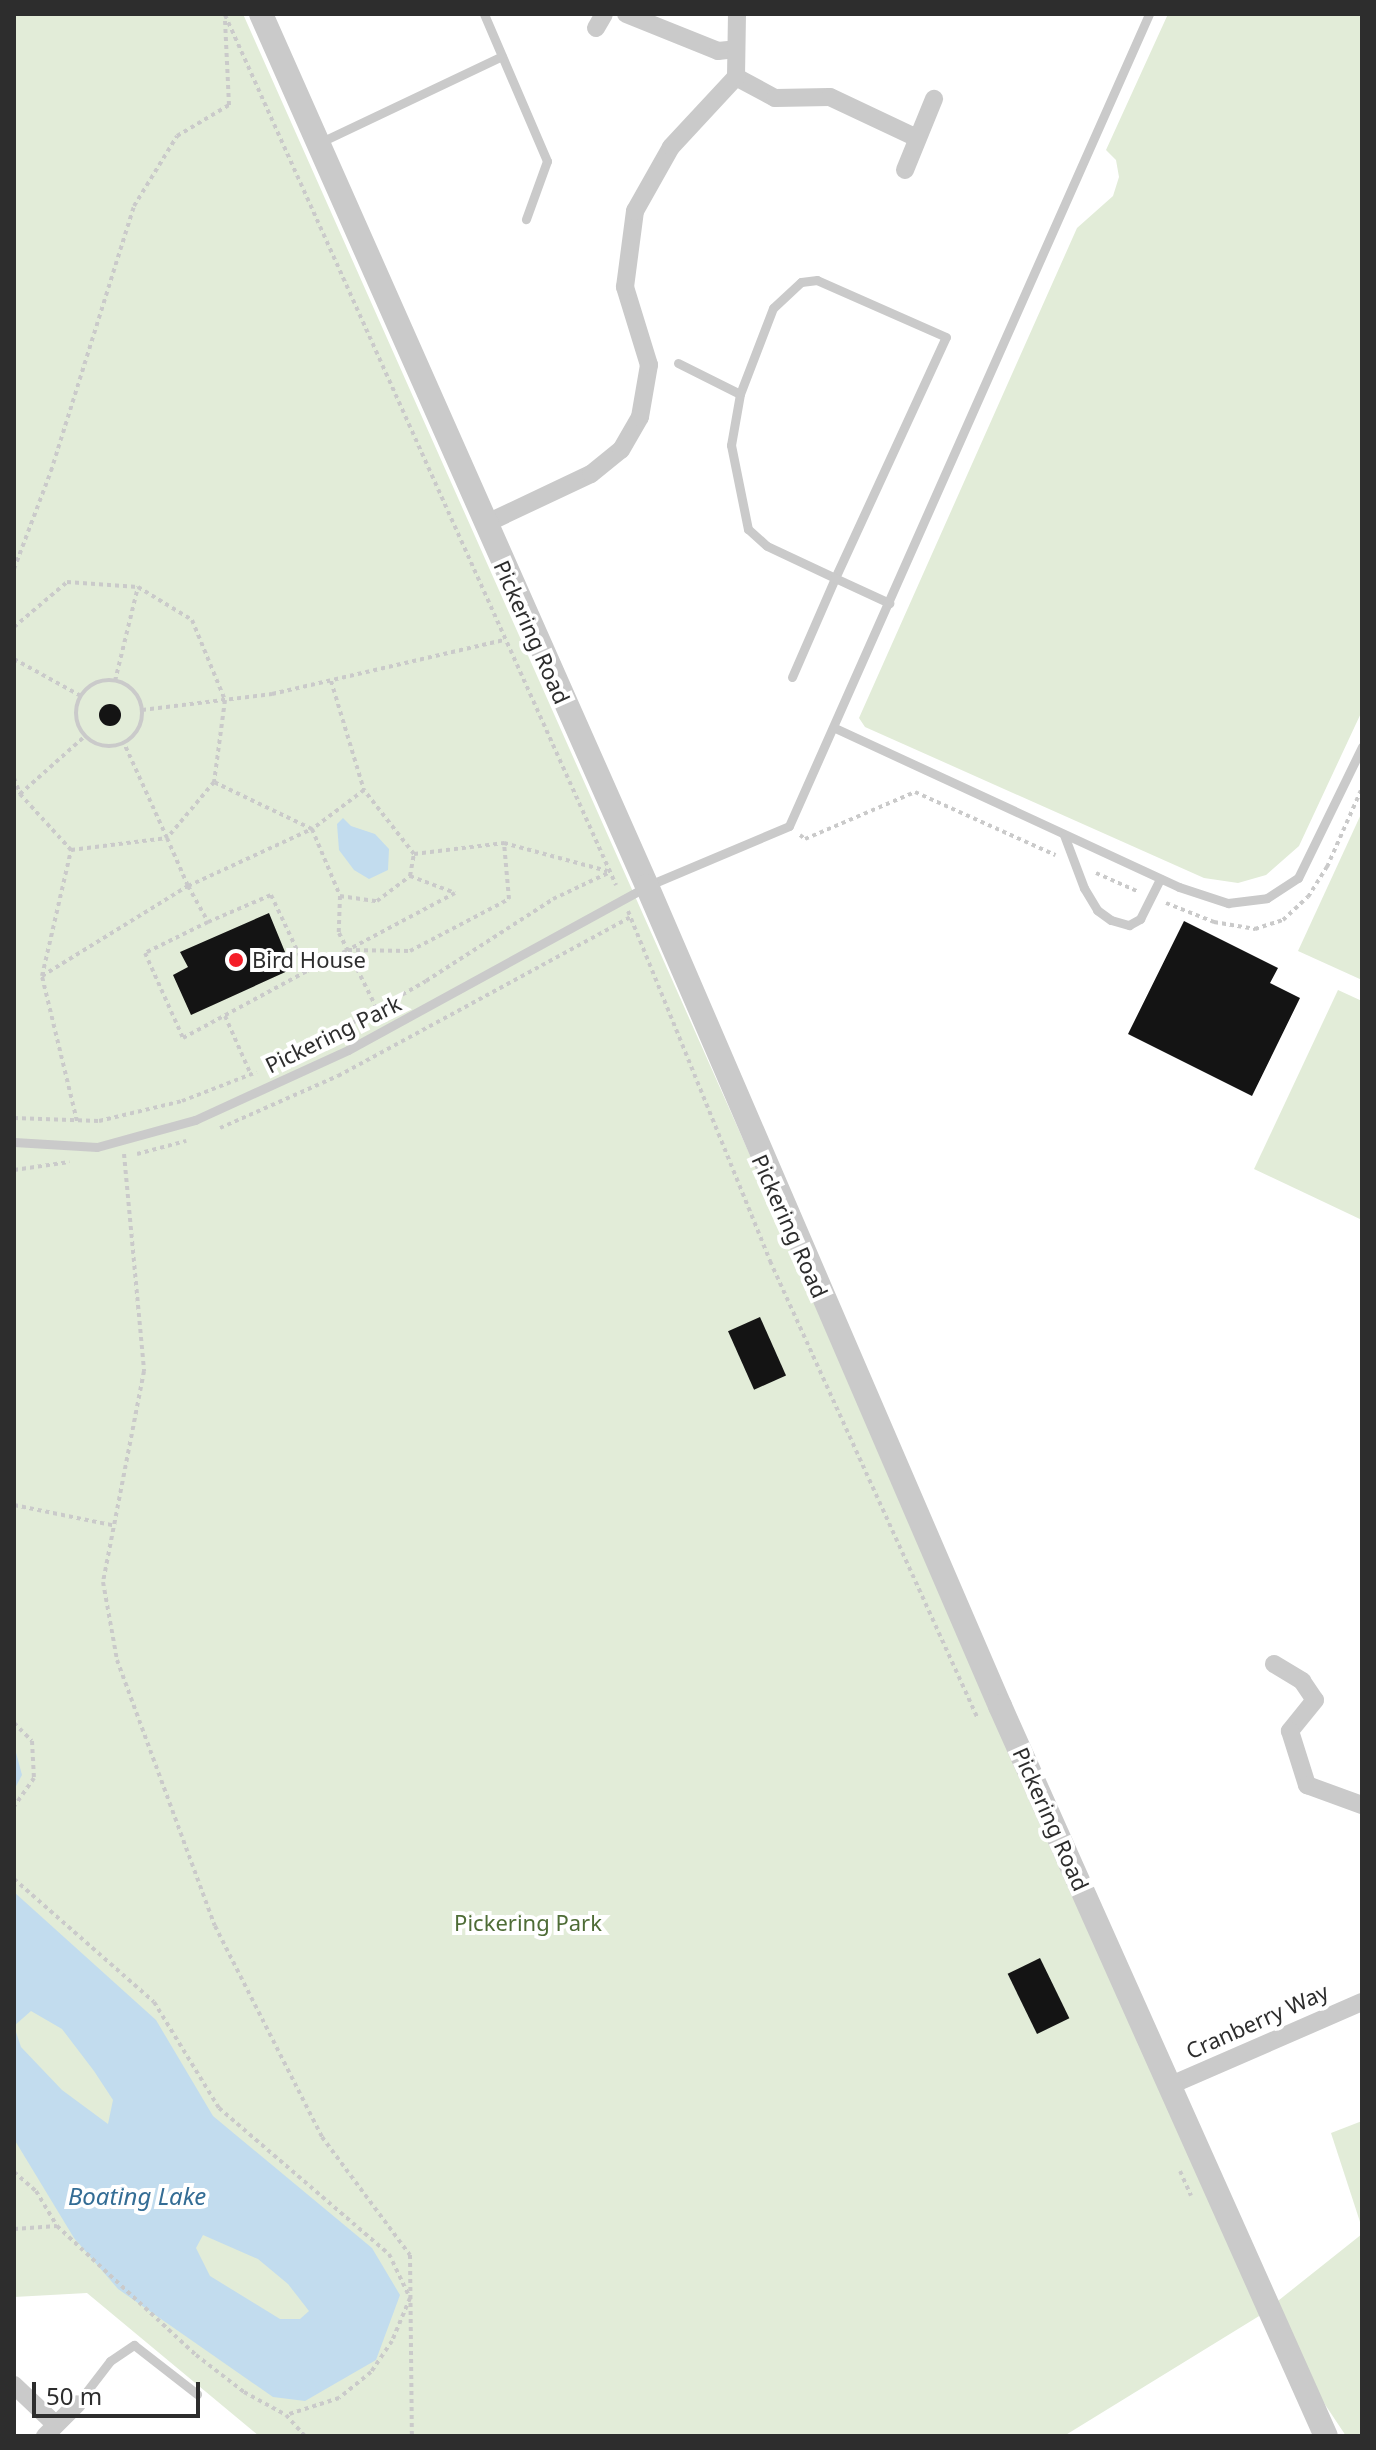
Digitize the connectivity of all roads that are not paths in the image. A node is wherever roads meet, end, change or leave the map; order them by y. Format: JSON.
{"nodes":[{"id":1,"x":261,"y":14,"type":"edge"},
{"id":2,"x":484,"y":14,"type":"edge"},
{"id":3,"x":626,"y":14,"type":"edge"},
{"id":4,"x":737,"y":14,"type":"edge"},
{"id":5,"x":1149,"y":14,"type":"edge"},
{"id":6,"x":736,"y":49,"type":"junction"},
{"id":7,"x":502,"y":56,"type":"junction"},
{"id":8,"x":736,"y":77,"type":"junction"},
{"id":9,"x":934,"y":99,"type":"dead end"},
{"id":10,"x":915,"y":137,"type":"junction"},
{"id":11,"x":319,"y":143,"type":"junction"},
{"id":12,"x":905,"y":170,"type":"dead end"},
{"id":13,"x":526,"y":219,"type":"dead end"},
{"id":14,"x":678,"y":363,"type":"dead end"},
{"id":15,"x":740,"y":394,"type":"junction"},
{"id":16,"x":485,"y":524,"type":"junction"},
{"id":17,"x":835,"y":578,"type":"junction"},
{"id":18,"x":889,"y":603,"type":"junction"},
{"id":19,"x":792,"y":677,"type":"dead end"},
{"id":20,"x":835,"y":728,"type":"junction"},
{"id":21,"x":1362,"y":747,"type":"edge"},
{"id":22,"x":1064,"y":835,"type":"junction"},
{"id":23,"x":1160,"y":879,"type":"junction"},
{"id":24,"x":647,"y":886,"type":"junction"},
{"id":25,"x":14,"y":1142,"type":"edge"},
{"id":26,"x":1274,"y":1664,"type":"dead end"},
{"id":27,"x":1362,"y":1805,"type":"edge"},
{"id":28,"x":1362,"y":2002,"type":"edge"},
{"id":29,"x":1171,"y":2085,"type":"junction"},
{"id":30,"x":14,"y":2385,"type":"edge"},
{"id":31,"x":197,"y":2394,"type":"dead end"},
{"id":32,"x":77,"y":2404,"type":"joint"},
{"id":33,"x":49,"y":2430,"type":"edge"},
{"id":34,"x":1326,"y":2436,"type":"edge"}],
"edges":[{"from":1,"to":11,"type":"street","name":"Pickering Road"},
{"from":2,"to":7,"type":"lane"},
{"from":3,"to":6,"type":"street"},
{"from":4,"to":6,"type":"street"},
{"from":5,"to":18,"type":"lane","name":"Pickering Park"},
{"from":6,"to":8,"type":"street"},
{"from":7,"to":11,"type":"lane"},
{"from":7,"to":13,"type":"lane"},
{"from":8,"to":10,"type":"street"},
{"from":8,"to":16,"type":"street"},
{"from":9,"to":10,"type":"street"},
{"from":10,"to":12,"type":"street"},
{"from":11,"to":16,"type":"street","name":"Pickering Road"},
{"from":14,"to":15,"type":"lane"},
{"from":15,"to":17,"type":"lane"},
{"from":15,"to":17,"type":"lane"},
{"from":16,"to":24,"type":"street","name":"Pickering Road"},
{"from":17,"to":18,"type":"lane"},
{"from":17,"to":19,"type":"lane"},
{"from":18,"to":20,"type":"lane","name":"Pickering Park"},
{"from":20,"to":22,"type":"lane"},
{"from":20,"to":24,"type":"lane","name":"Pickering Park"},
{"from":21,"to":23,"type":"lane"},
{"from":22,"to":23,"type":"lane"},
{"from":22,"to":23,"type":"lane"},
{"from":24,"to":25,"type":"lane","name":"Pickering Park"},
{"from":24,"to":29,"type":"street","name":"Pickering Road"},
{"from":26,"to":27,"type":"street"},
{"from":28,"to":29,"type":"street","name":"Cranberry Way"},
{"from":29,"to":34,"type":"street","name":"Pickering Road"},
{"from":30,"to":33,"type":"street"},
{"from":31,"to":32,"type":"lane"},
{"from":32,"to":33,"type":"street"}]}
